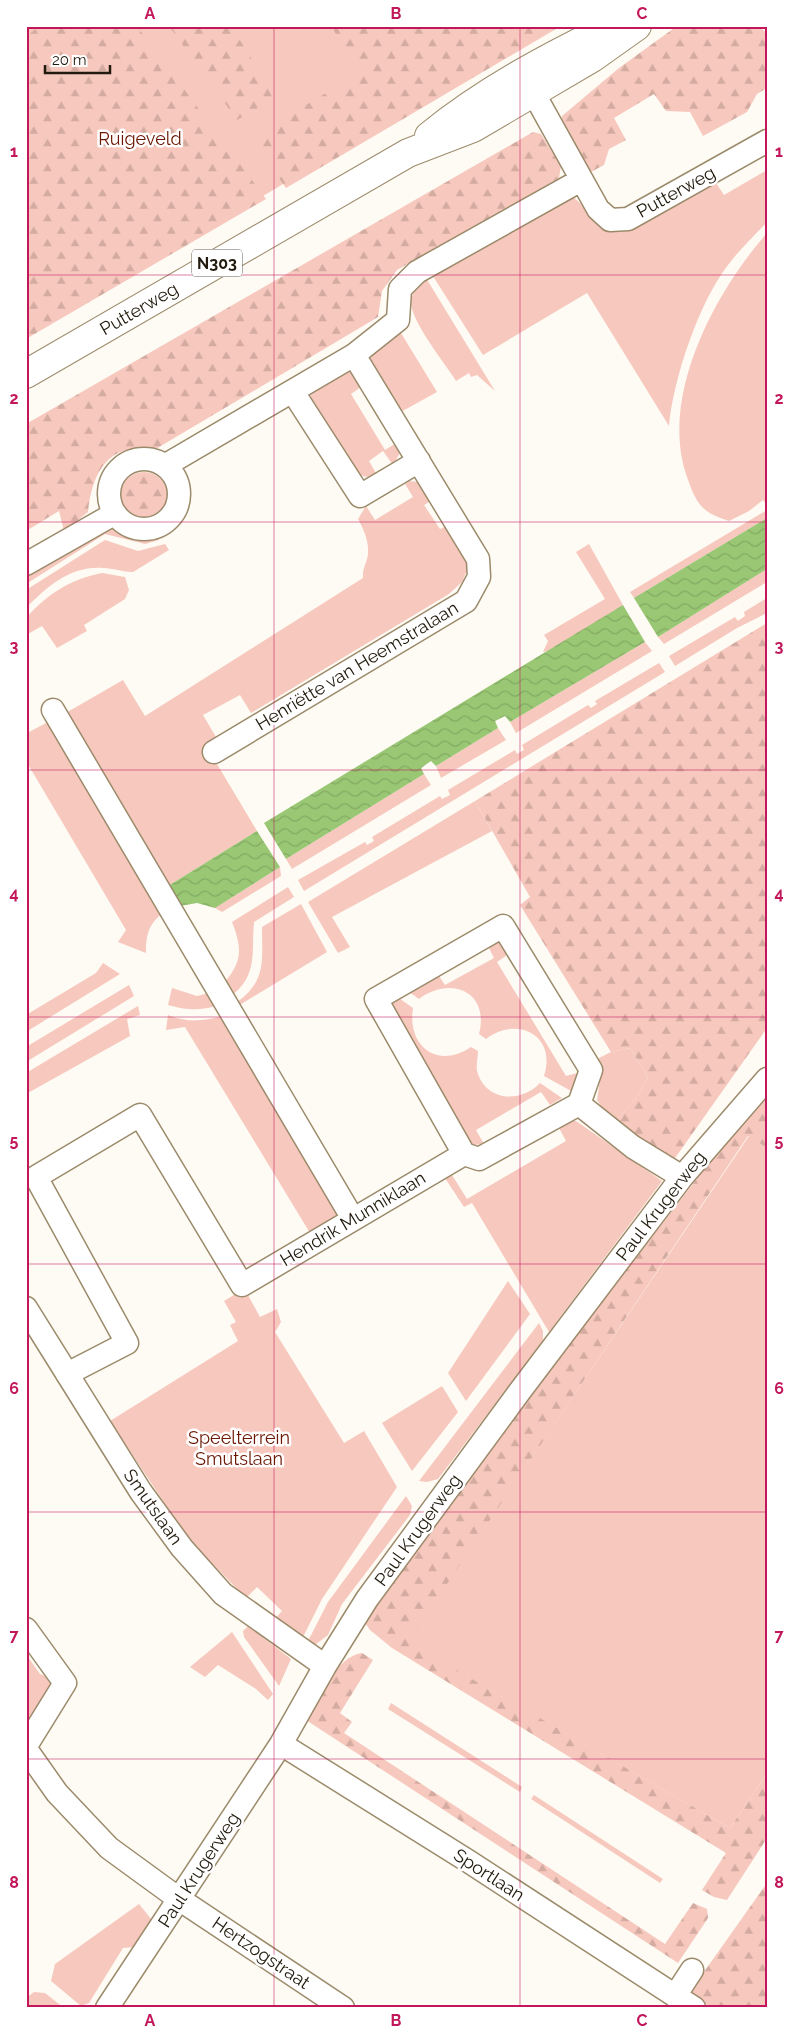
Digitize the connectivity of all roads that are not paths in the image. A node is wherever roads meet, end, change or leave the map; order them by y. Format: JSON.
{"nodes":[{"id":1,"x":612,"y":26,"type":"edge"},
{"id":2,"x":637,"y":26,"type":"edge"},
{"id":3,"x":533,"y":92,"type":"junction"},
{"id":4,"x":767,"y":141,"type":"edge"},
{"id":5,"x":408,"y":153,"type":"junction"},
{"id":6,"x":581,"y":180,"type":"junction"},
{"id":7,"x":354,"y":354,"type":"junction"},
{"id":8,"x":26,"y":374,"type":"edge"},
{"id":9,"x":293,"y":392,"type":"junction"},
{"id":10,"x":419,"y":461,"type":"junction"},
{"id":11,"x":166,"y":465,"type":"junction"},
{"id":12,"x":114,"y":514,"type":"junction"},
{"id":13,"x":26,"y":564,"type":"edge"},
{"id":14,"x":52,"y":710,"type":"dead end"},
{"id":15,"x":214,"y":752,"type":"dead end"},
{"id":16,"x":767,"y":1079,"type":"edge"},
{"id":17,"x":580,"y":1104,"type":"junction"},
{"id":18,"x":464,"y":1154,"type":"junction"},
{"id":19,"x":682,"y":1177,"type":"junction"},
{"id":20,"x":353,"y":1219,"type":"junction"},
{"id":21,"x":26,"y":1308,"type":"edge"},
{"id":22,"x":66,"y":1374,"type":"junction"},
{"id":23,"x":26,"y":1629,"type":"edge"},
{"id":24,"x":325,"y":1666,"type":"junction"},
{"id":25,"x":281,"y":1744,"type":"junction"},
{"id":26,"x":26,"y":1747,"type":"edge"},
{"id":27,"x":180,"y":1899,"type":"junction"},
{"id":28,"x":692,"y":1970,"type":"dead end"},
{"id":29,"x":675,"y":1996,"type":"junction"},
{"id":30,"x":107,"y":2008,"type":"edge"},
{"id":31,"x":343,"y":2008,"type":"edge"},
{"id":32,"x":694,"y":2008,"type":"edge"}],
"edges":[{"from":1,"to":5,"type":"main road","name":"Putterweg","number":"N303"},
{"from":2,"to":3,"type":"main road","name":"Putterweg","number":"N303"},
{"from":3,"to":5,"type":"main road","name":"Putterweg","number":"N303"},
{"from":3,"to":6,"type":"street","name":"Putterweg"},
{"from":4,"to":6,"type":"street","name":"Putterweg"},
{"from":5,"to":8,"type":"main road","name":"Putterweg","number":"N303"},
{"from":6,"to":7,"type":"street"},
{"from":7,"to":9,"type":"street"},
{"from":7,"to":10,"type":"street","name":"Henriëtte van Heemstralaan"},
{"from":9,"to":10,"type":"street"},
{"from":9,"to":11,"type":"street"},
{"from":10,"to":15,"type":"street","name":"Henriëtte van Heemstralaan"},
{"from":11,"to":12,"type":"street"},
{"from":11,"to":12,"type":"street"},
{"from":12,"to":13,"type":"street"},
{"from":14,"to":20,"type":"street"},
{"from":16,"to":19,"type":"street","name":"Paul Krugerweg"},
{"from":17,"to":18,"type":"street"},
{"from":17,"to":18,"type":"street"},
{"from":17,"to":19,"type":"street"},
{"from":18,"to":20,"type":"street","name":"Hendrik Munniklaan"},
{"from":19,"to":24,"type":"street","name":"Paul Krugerweg"},
{"from":20,"to":22,"type":"street","name":"Hendrik Munniklaan"},
{"from":21,"to":22,"type":"street","name":"Smutslaan"},
{"from":22,"to":24,"type":"street","name":"Smutslaan"},
{"from":23,"to":26,"type":"street"},
{"from":24,"to":25,"type":"street","name":"Paul Krugerweg"},
{"from":25,"to":27,"type":"street","name":"Paul Krugerweg"},
{"from":25,"to":29,"type":"street","name":"Sportlaan"},
{"from":26,"to":27,"type":"street","name":"Hertzogstraat"},
{"from":27,"to":30,"type":"street","name":"Paul Krugerweg"},
{"from":27,"to":31,"type":"street","name":"Hertzogstraat"},
{"from":28,"to":29,"type":"street"},
{"from":29,"to":32,"type":"street","name":"Sportlaan"}]}
